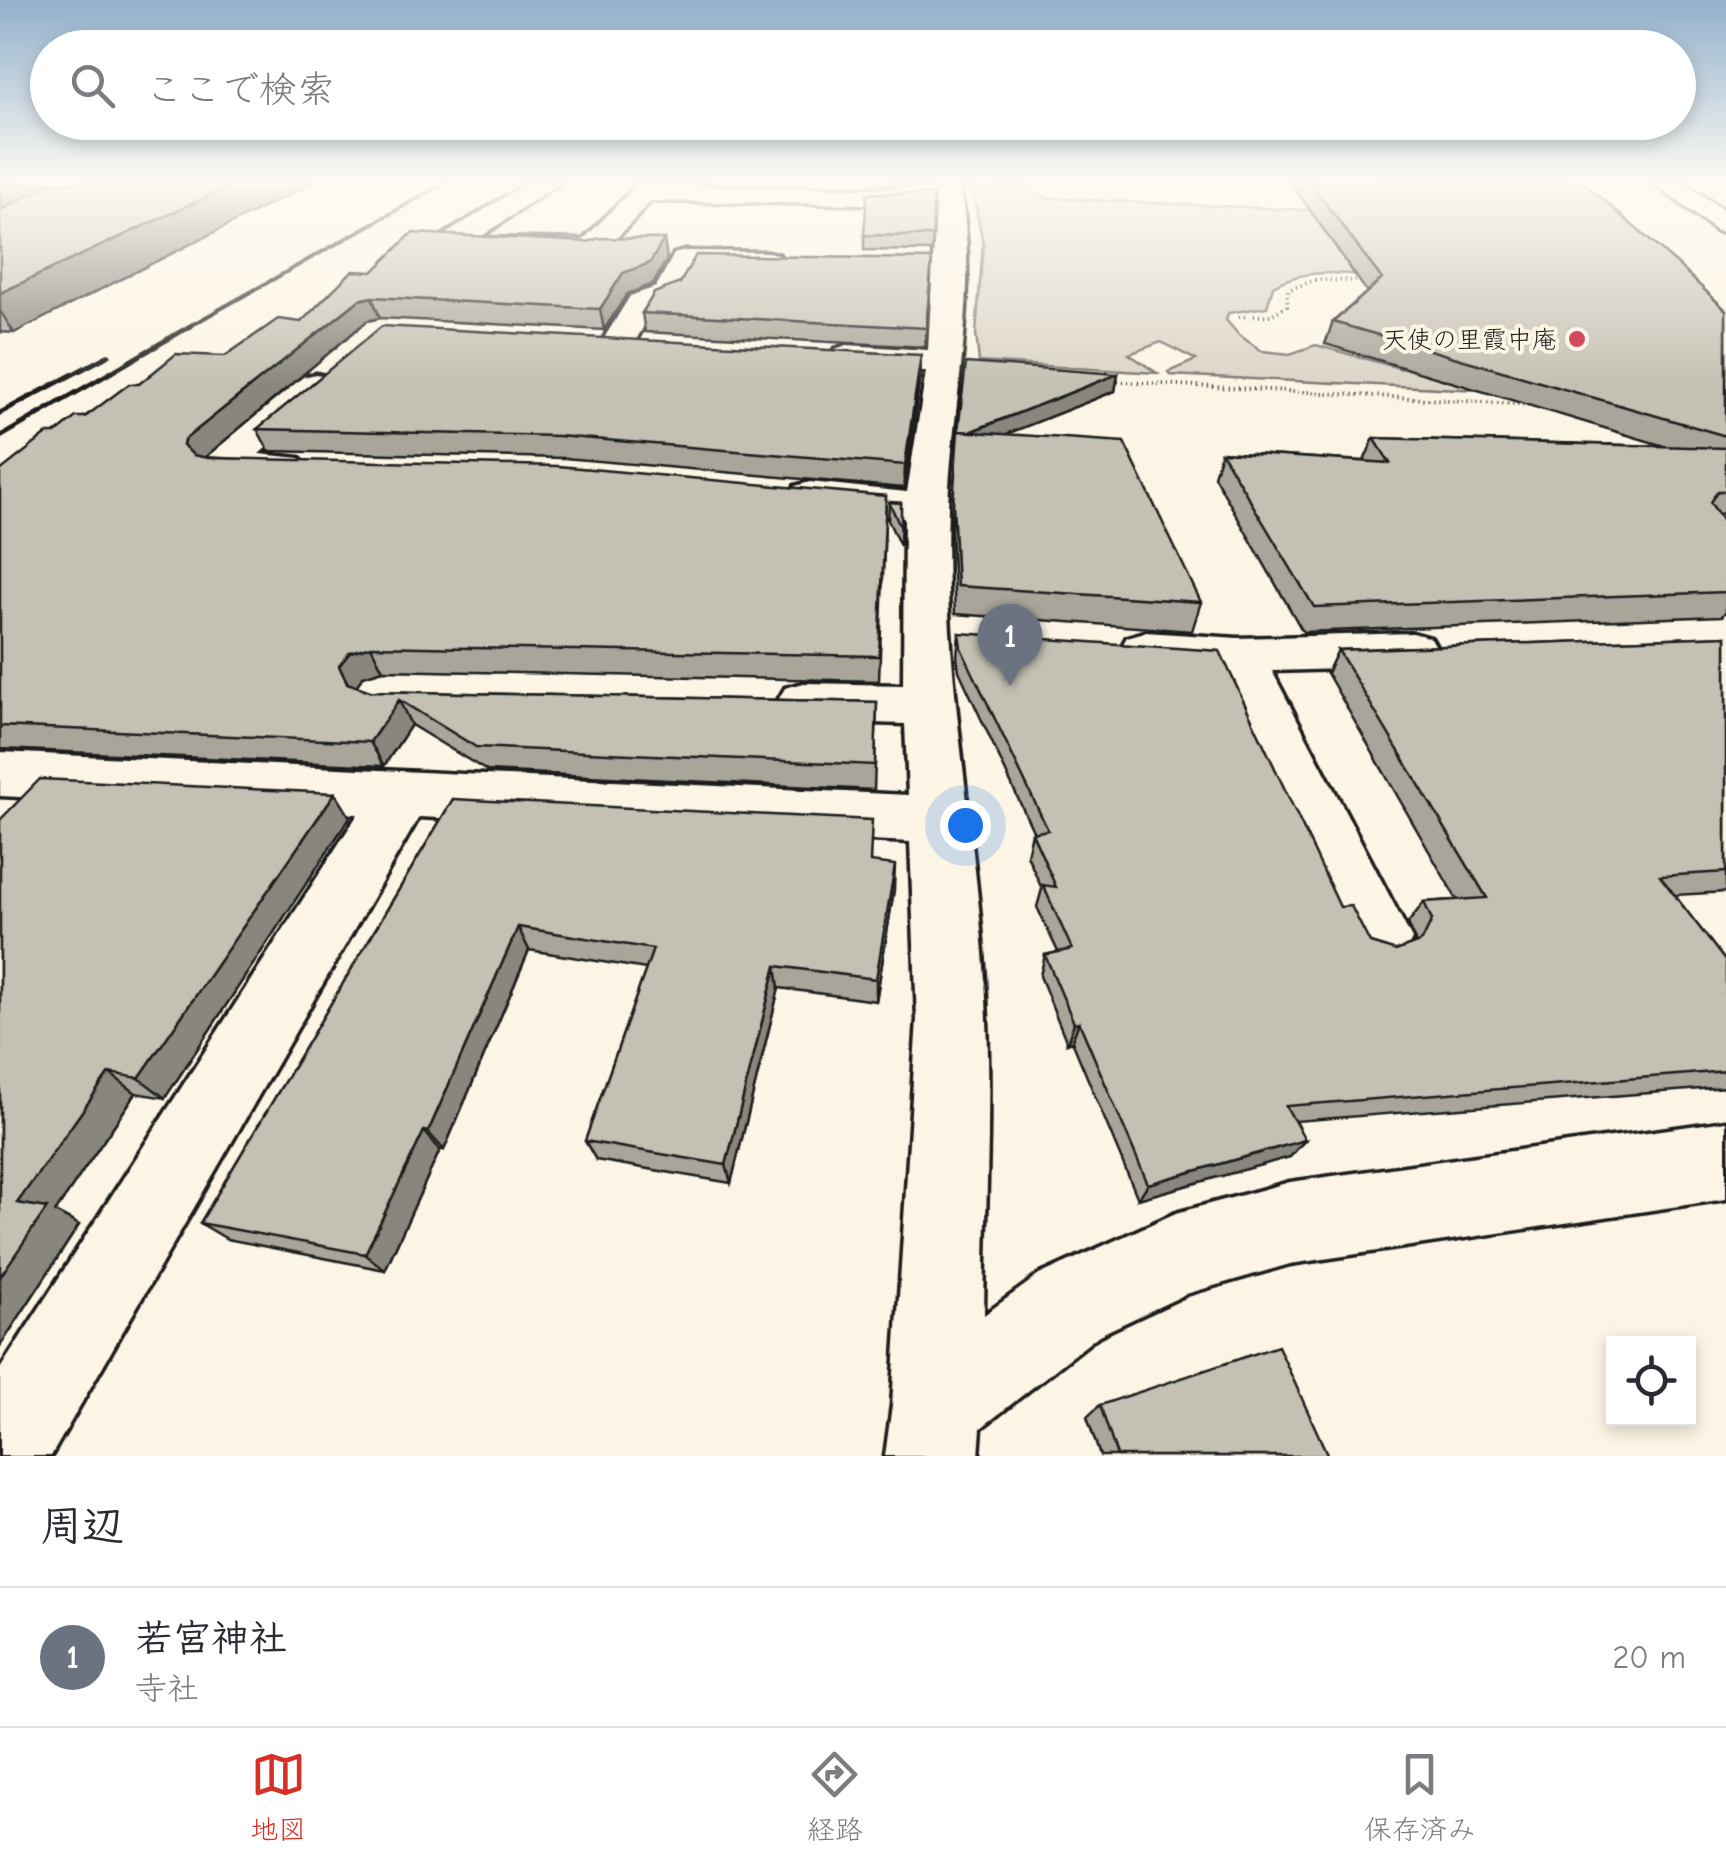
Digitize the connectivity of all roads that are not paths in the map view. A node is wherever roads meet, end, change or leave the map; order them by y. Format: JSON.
{"nodes":[{"id":1,"x":935,"y":251,"type":"edge"},
{"id":2,"x":799,"y":262,"type":"edge"},
{"id":3,"x":578,"y":341,"type":"edge"},
{"id":4,"x":810,"y":354,"type":"edge"},
{"id":5,"x":351,"y":356,"type":"edge"},
{"id":6,"x":944,"y":362,"type":"junction"},
{"id":7,"x":316,"y":468,"type":"edge"},
{"id":8,"x":777,"y":492,"type":"edge"},
{"id":9,"x":926,"y":507,"type":"junction"},
{"id":10,"x":1102,"y":646,"type":"edge"},
{"id":11,"x":1464,"y":648,"type":"edge"},
{"id":12,"x":1238,"y":655,"type":"junction"},
{"id":13,"x":755,"y":701,"type":"edge"},
{"id":14,"x":931,"y":705,"type":"junction"},
{"id":15,"x":24,"y":775,"type":"edge"},
{"id":16,"x":403,"y":793,"type":"junction"},
{"id":17,"x":938,"y":820,"type":"junction"},
{"id":18,"x":0,"y":826,"type":"edge"},
{"id":19,"x":1379,"y":939,"type":"dead end"},
{"id":20,"x":1726,"y":1160,"type":"edge"},
{"id":21,"x":935,"y":1430,"type":"edge"},
{"id":22,"x":0,"y":1454,"type":"edge"}],
"edges":[{"from":1,"to":6,"type":"street"},
{"from":2,"to":3,"type":"street"},
{"from":4,"to":6,"type":"street"},
{"from":5,"to":7,"type":"street"},
{"from":6,"to":9,"type":"street"},
{"from":8,"to":9,"type":"street"},
{"from":9,"to":14,"type":"street"},
{"from":10,"to":12,"type":"street"},
{"from":11,"to":12,"type":"street"},
{"from":12,"to":19,"type":"street"},
{"from":13,"to":14,"type":"street"},
{"from":14,"to":17,"type":"street"},
{"from":15,"to":16,"type":"street"},
{"from":15,"to":18,"type":"street"},
{"from":16,"to":17,"type":"street"},
{"from":16,"to":22,"type":"street"},
{"from":17,"to":21,"type":"street"},
{"from":20,"to":21,"type":"street"}]}
